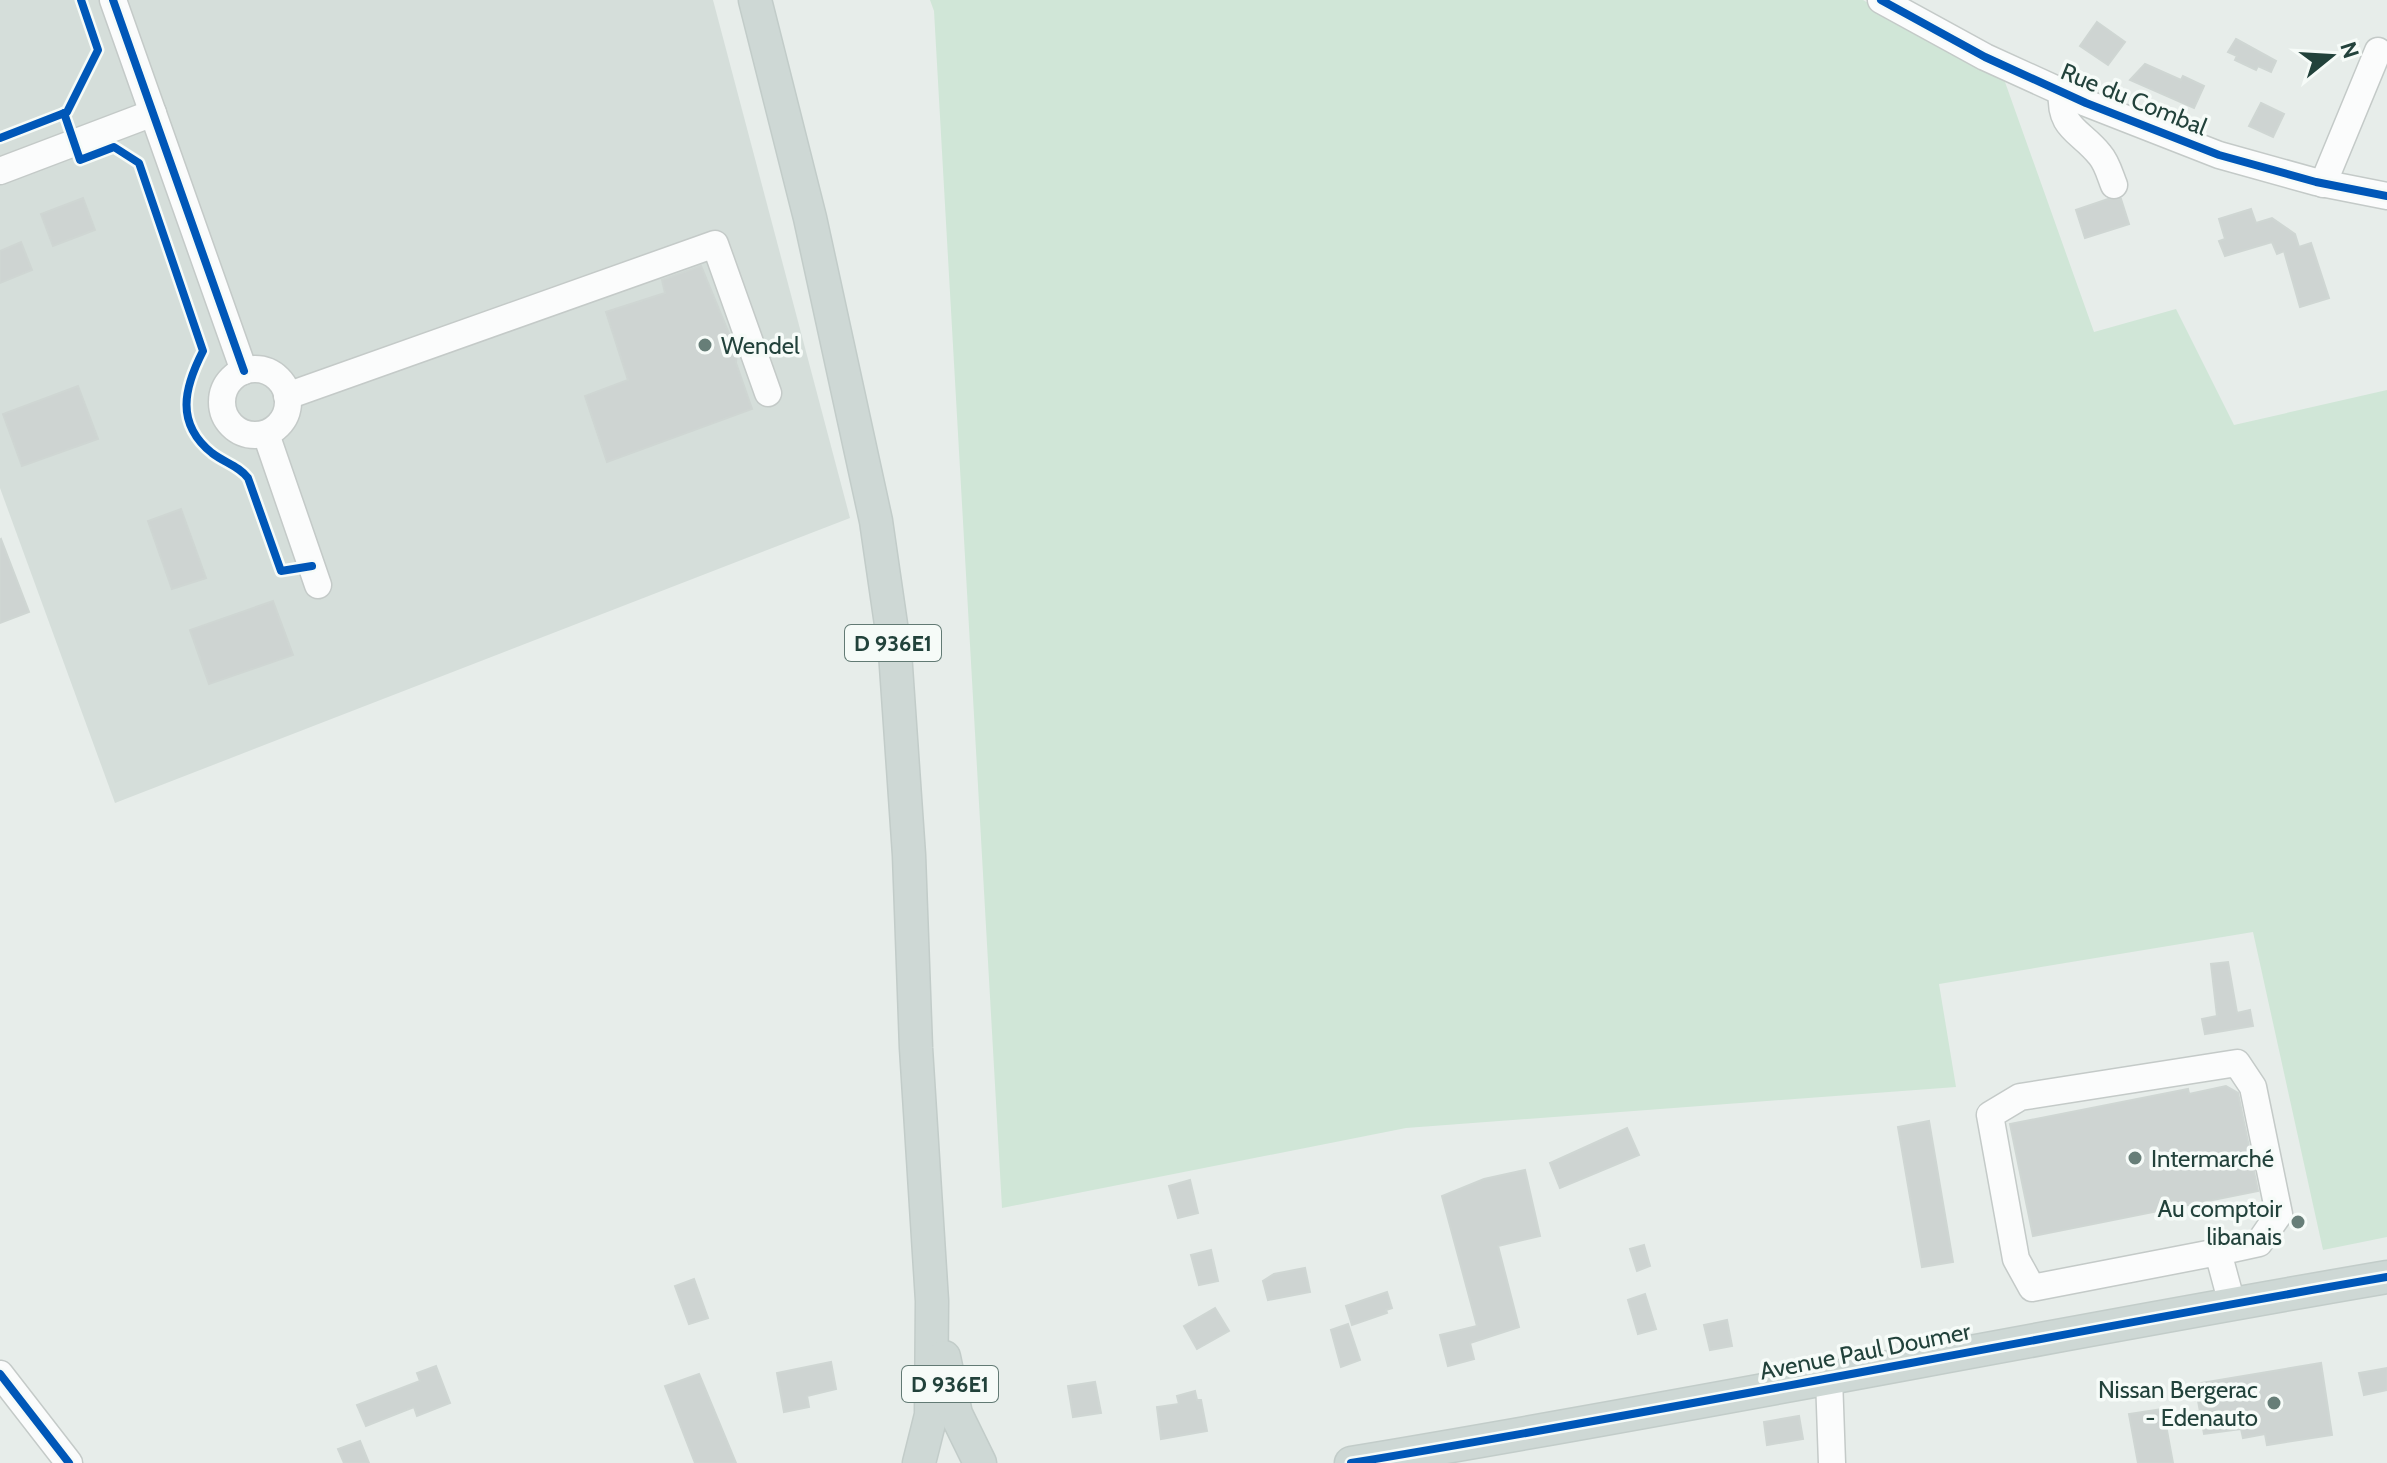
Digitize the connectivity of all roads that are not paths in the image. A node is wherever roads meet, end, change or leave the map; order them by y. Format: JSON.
{"nodes":[{"id":1,"x":113,"y":0,"type":"edge"},
{"id":2,"x":755,"y":0,"type":"edge"},
{"id":3,"x":1881,"y":0,"type":"edge"},
{"id":4,"x":2378,"y":51,"type":"dead end"},
{"id":5,"x":2062,"y":92,"type":"junction"},
{"id":6,"x":153,"y":113,"type":"junction"},
{"id":7,"x":0,"y":171,"type":"edge"},
{"id":8,"x":2323,"y":184,"type":"junction"},
{"id":9,"x":2114,"y":185,"type":"dead end"},
{"id":10,"x":2387,"y":196,"type":"edge"},
{"id":11,"x":244,"y":371,"type":"junction"},
{"id":12,"x":768,"y":393,"type":"dead end"},
{"id":13,"x":287,"y":396,"type":"junction"},
{"id":14,"x":266,"y":434,"type":"junction"},
{"id":15,"x":318,"y":585,"type":"dead end"},
{"id":16,"x":2218,"y":1252,"type":"junction"},
{"id":17,"x":2387,"y":1277,"type":"edge"},
{"id":18,"x":932,"y":1301,"type":"junction"},
{"id":19,"x":2232,"y":1304,"type":"junction"},
{"id":20,"x":0,"y":1374,"type":"edge"},
{"id":21,"x":1829,"y":1378,"type":"junction"},
{"id":22,"x":69,"y":1463,"type":"edge"},
{"id":23,"x":919,"y":1463,"type":"edge"},
{"id":24,"x":980,"y":1463,"type":"edge"},
{"id":25,"x":1351,"y":1463,"type":"edge"},
{"id":26,"x":1832,"y":1463,"type":"edge"}],
"edges":[{"from":1,"to":6,"type":"street"},
{"from":2,"to":18,"type":"main road","number":"D 936E1"},
{"from":3,"to":5,"type":"street","name":"Rue du Combal"},
{"from":4,"to":8,"type":"street"},
{"from":5,"to":8,"type":"street","name":"Rue du Combal"},
{"from":5,"to":9,"type":"street"},
{"from":6,"to":7,"type":"street"},
{"from":6,"to":11,"type":"street"},
{"from":8,"to":10,"type":"street","name":"Rue du Combal"},
{"from":11,"to":13,"type":"street"},
{"from":11,"to":14,"type":"street"},
{"from":12,"to":13,"type":"street"},
{"from":13,"to":14,"type":"street"},
{"from":14,"to":15,"type":"street"},
{"from":16,"to":16,"type":"street"},
{"from":16,"to":19,"type":"street"},
{"from":17,"to":19,"type":"main road","name":"Avenue Paul Doumer"},
{"from":18,"to":23,"type":"main road","number":"D 936E1"},
{"from":18,"to":24,"type":"main road","number":"D 936E1"},
{"from":19,"to":21,"type":"main road","name":"Avenue Paul Doumer"},
{"from":20,"to":22,"type":"street"},
{"from":21,"to":25,"type":"main road","name":"Avenue Paul Doumer"},
{"from":21,"to":26,"type":"street"}]}
